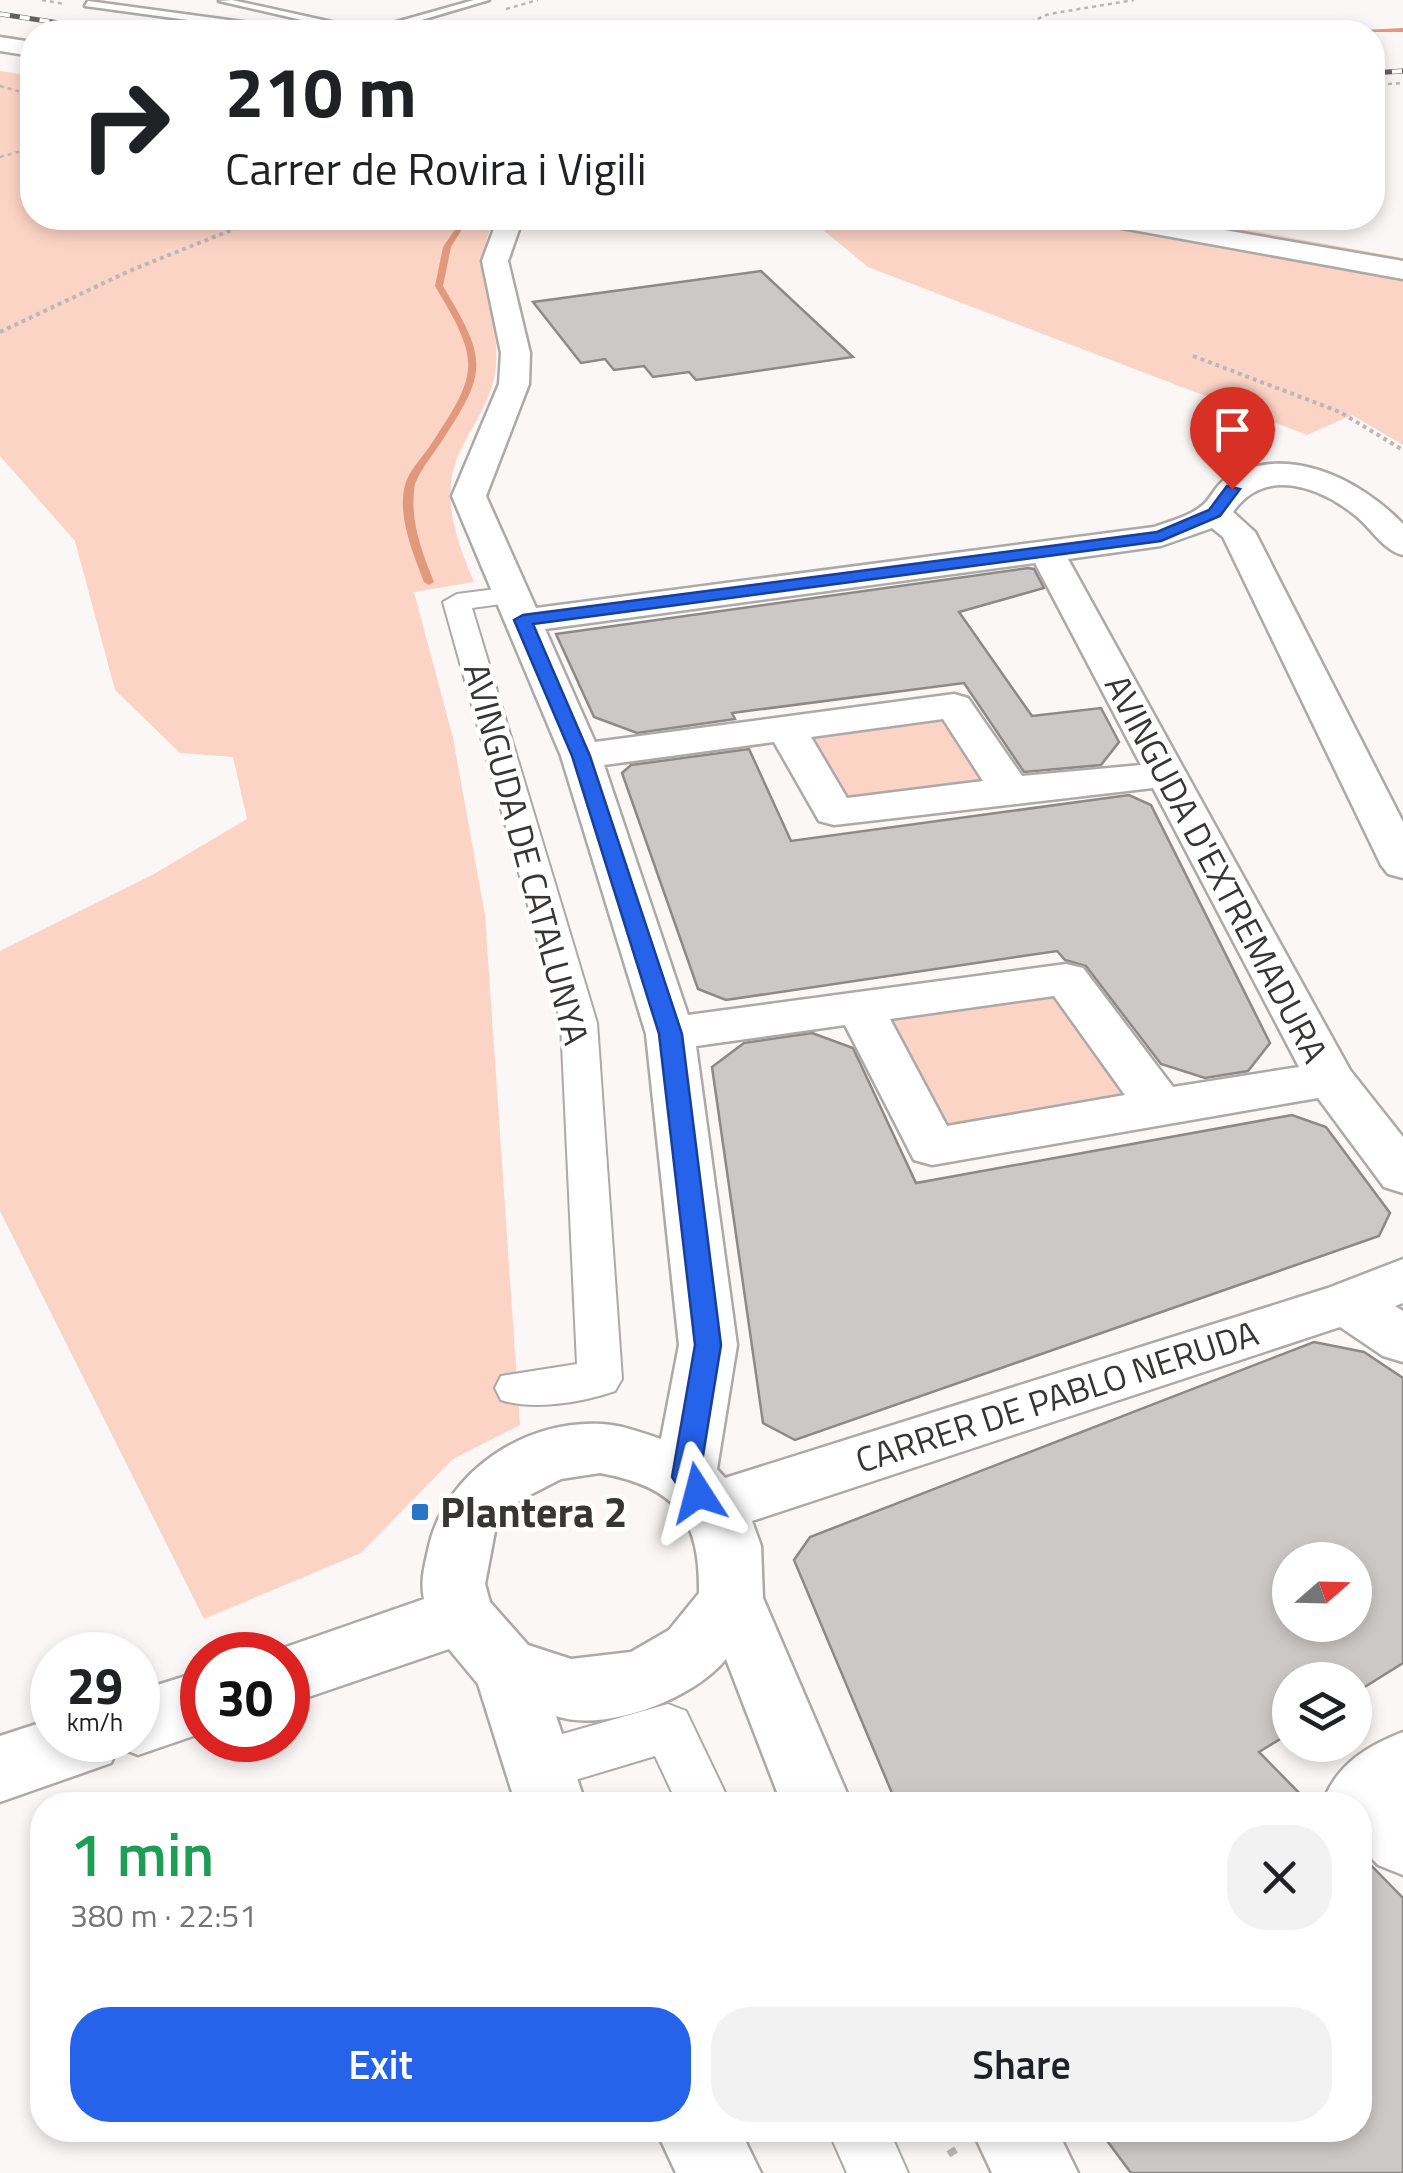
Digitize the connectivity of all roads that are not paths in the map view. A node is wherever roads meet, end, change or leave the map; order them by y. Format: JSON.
{"nodes":[{"id":1,"x":225,"y":0,"type":"edge"},
{"id":2,"x":484,"y":0,"type":"edge"},
{"id":3,"x":88,"y":4,"type":"dead end"},
{"id":4,"x":170,"y":16,"type":"junction"},
{"id":5,"x":201,"y":20,"type":"edge"},
{"id":6,"x":314,"y":20,"type":"edge"},
{"id":7,"x":412,"y":20,"type":"edge"},
{"id":8,"x":506,"y":230,"type":"edge"},
{"id":9,"x":1179,"y":230,"type":"edge"},
{"id":10,"x":1403,"y":270,"type":"edge"},
{"id":11,"x":1214,"y":513,"type":"junction"},
{"id":12,"x":1403,"y":545,"type":"edge"},
{"id":13,"x":1047,"y":552,"type":"junction"},
{"id":14,"x":518,"y":608,"type":"junction"},
{"id":15,"x":786,"y":729,"type":"junction"},
{"id":16,"x":581,"y":756,"type":"junction"},
{"id":17,"x":1164,"y":774,"type":"junction"},
{"id":18,"x":1010,"y":790,"type":"junction"},
{"id":19,"x":1403,"y":865,"type":"edge"},
{"id":20,"x":860,"y":1010,"type":"junction"},
{"id":21,"x":670,"y":1034,"type":"junction"},
{"id":22,"x":1330,"y":1079,"type":"junction"},
{"id":23,"x":1160,"y":1106,"type":"junction"},
{"id":24,"x":1403,"y":1174,"type":"edge"},
{"id":25,"x":1403,"y":1280,"type":"edge"},
{"id":26,"x":1346,"y":1303,"type":"junction"},
{"id":27,"x":1403,"y":1340,"type":"edge"},
{"id":28,"x":517,"y":1388,"type":"dead end"},
{"id":29,"x":698,"y":1493,"type":"junction"},
{"id":30,"x":731,"y":1602,"type":"junction"},
{"id":31,"x":461,"y":1616,"type":"junction"},
{"id":32,"x":310,"y":1667,"type":"edge"},
{"id":33,"x":506,"y":1668,"type":"junction"},
{"id":34,"x":30,"y":1759,"type":"edge"},
{"id":35,"x":1403,"y":1765,"type":"edge"},
{"id":36,"x":0,"y":1769,"type":"edge"},
{"id":37,"x":542,"y":1781,"type":"edge"},
{"id":38,"x":698,"y":1792,"type":"edge"},
{"id":39,"x":812,"y":1792,"type":"edge"},
{"id":40,"x":1367,"y":1792,"type":"edge"},
{"id":41,"x":1372,"y":1809,"type":"edge"},
{"id":42,"x":1403,"y":1840,"type":"edge"},
{"id":43,"x":703,"y":2142,"type":"edge"},
{"id":44,"x":864,"y":2142,"type":"edge"},
{"id":45,"x":1019,"y":2142,"type":"edge"},
{"id":46,"x":720,"y":2173,"type":"edge"},
{"id":47,"x":878,"y":2173,"type":"edge"},
{"id":48,"x":1038,"y":2173,"type":"edge"}],
"edges":[{"from":1,"to":4,"type":"lane"},
{"from":1,"to":6,"type":"lane"},
{"from":2,"to":7,"type":"lane"},
{"from":3,"to":4,"type":"lane"},
{"from":4,"to":5,"type":"lane"},
{"from":8,"to":14,"type":"street","name":"AVINGUDA DE CATALUNYA"},
{"from":9,"to":10,"type":"street"},
{"from":11,"to":12,"type":"street"},
{"from":11,"to":13,"type":"street"},
{"from":11,"to":19,"type":"street"},
{"from":13,"to":14,"type":"street"},
{"from":13,"to":17,"type":"street","name":"AVINGUDA D'EXTREMADURA"},
{"from":14,"to":16,"type":"street","name":"AVINGUDA DE CATALUNYA"},
{"from":14,"to":28,"type":"street","name":"AVINGUDA DE CATALUNYA"},
{"from":15,"to":16,"type":"street"},
{"from":15,"to":18,"type":"street"},
{"from":15,"to":18,"type":"street"},
{"from":16,"to":21,"type":"street","name":"AVINGUDA DE CATALUNYA"},
{"from":17,"to":18,"type":"street"},
{"from":17,"to":22,"type":"street","name":"AVINGUDA D'EXTREMADURA"},
{"from":20,"to":21,"type":"street"},
{"from":20,"to":23,"type":"street"},
{"from":20,"to":23,"type":"street"},
{"from":21,"to":29,"type":"street","name":"AVINGUDA DE CATALUNYA"},
{"from":22,"to":23,"type":"street"},
{"from":22,"to":24,"type":"street","name":"AVINGUDA D'EXTREMADURA"},
{"from":25,"to":26,"type":"street","name":"CARRER DE PABLO NERUDA"},
{"from":26,"to":27,"type":"street"},
{"from":26,"to":29,"type":"street","name":"CARRER DE PABLO NERUDA"},
{"from":29,"to":30,"type":"street"},
{"from":29,"to":31,"type":"street"},
{"from":30,"to":33,"type":"street"},
{"from":30,"to":39,"type":"street"},
{"from":31,"to":32,"type":"street"},
{"from":31,"to":33,"type":"street"},
{"from":33,"to":37,"type":"street"},
{"from":34,"to":36,"type":"street"},
{"from":35,"to":40,"type":"street"},
{"from":37,"to":38,"type":"street"},
{"from":41,"to":42,"type":"street"},
{"from":43,"to":46,"type":"street"},
{"from":44,"to":47,"type":"street"},
{"from":45,"to":48,"type":"street"}]}
